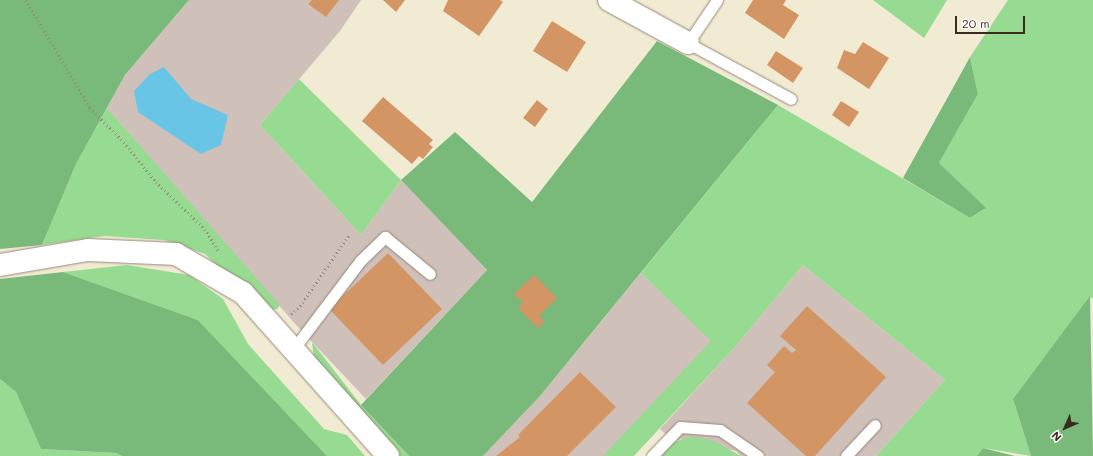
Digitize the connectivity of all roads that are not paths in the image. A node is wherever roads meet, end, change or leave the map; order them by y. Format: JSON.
{"nodes":[{"id":1,"x":609,"y":0,"type":"edge"},
{"id":2,"x":717,"y":0,"type":"edge"},
{"id":3,"x":688,"y":44,"type":"junction"},
{"id":4,"x":791,"y":99,"type":"dead end"},
{"id":5,"x":0,"y":265,"type":"edge"},
{"id":6,"x":430,"y":274,"type":"dead end"},
{"id":7,"x":292,"y":351,"type":"junction"},
{"id":8,"x":875,"y":425,"type":"dead end"},
{"id":9,"x":388,"y":456,"type":"edge"},
{"id":10,"x":652,"y":456,"type":"edge"},
{"id":11,"x":758,"y":456,"type":"edge"},
{"id":12,"x":846,"y":456,"type":"edge"}],
"edges":[{"from":1,"to":3,"type":"street"},
{"from":2,"to":3,"type":"lane"},
{"from":3,"to":4,"type":"lane"},
{"from":5,"to":7,"type":"street"},
{"from":6,"to":7,"type":"lane"},
{"from":7,"to":9,"type":"street"},
{"from":8,"to":12,"type":"lane"},
{"from":10,"to":11,"type":"lane"}]}
